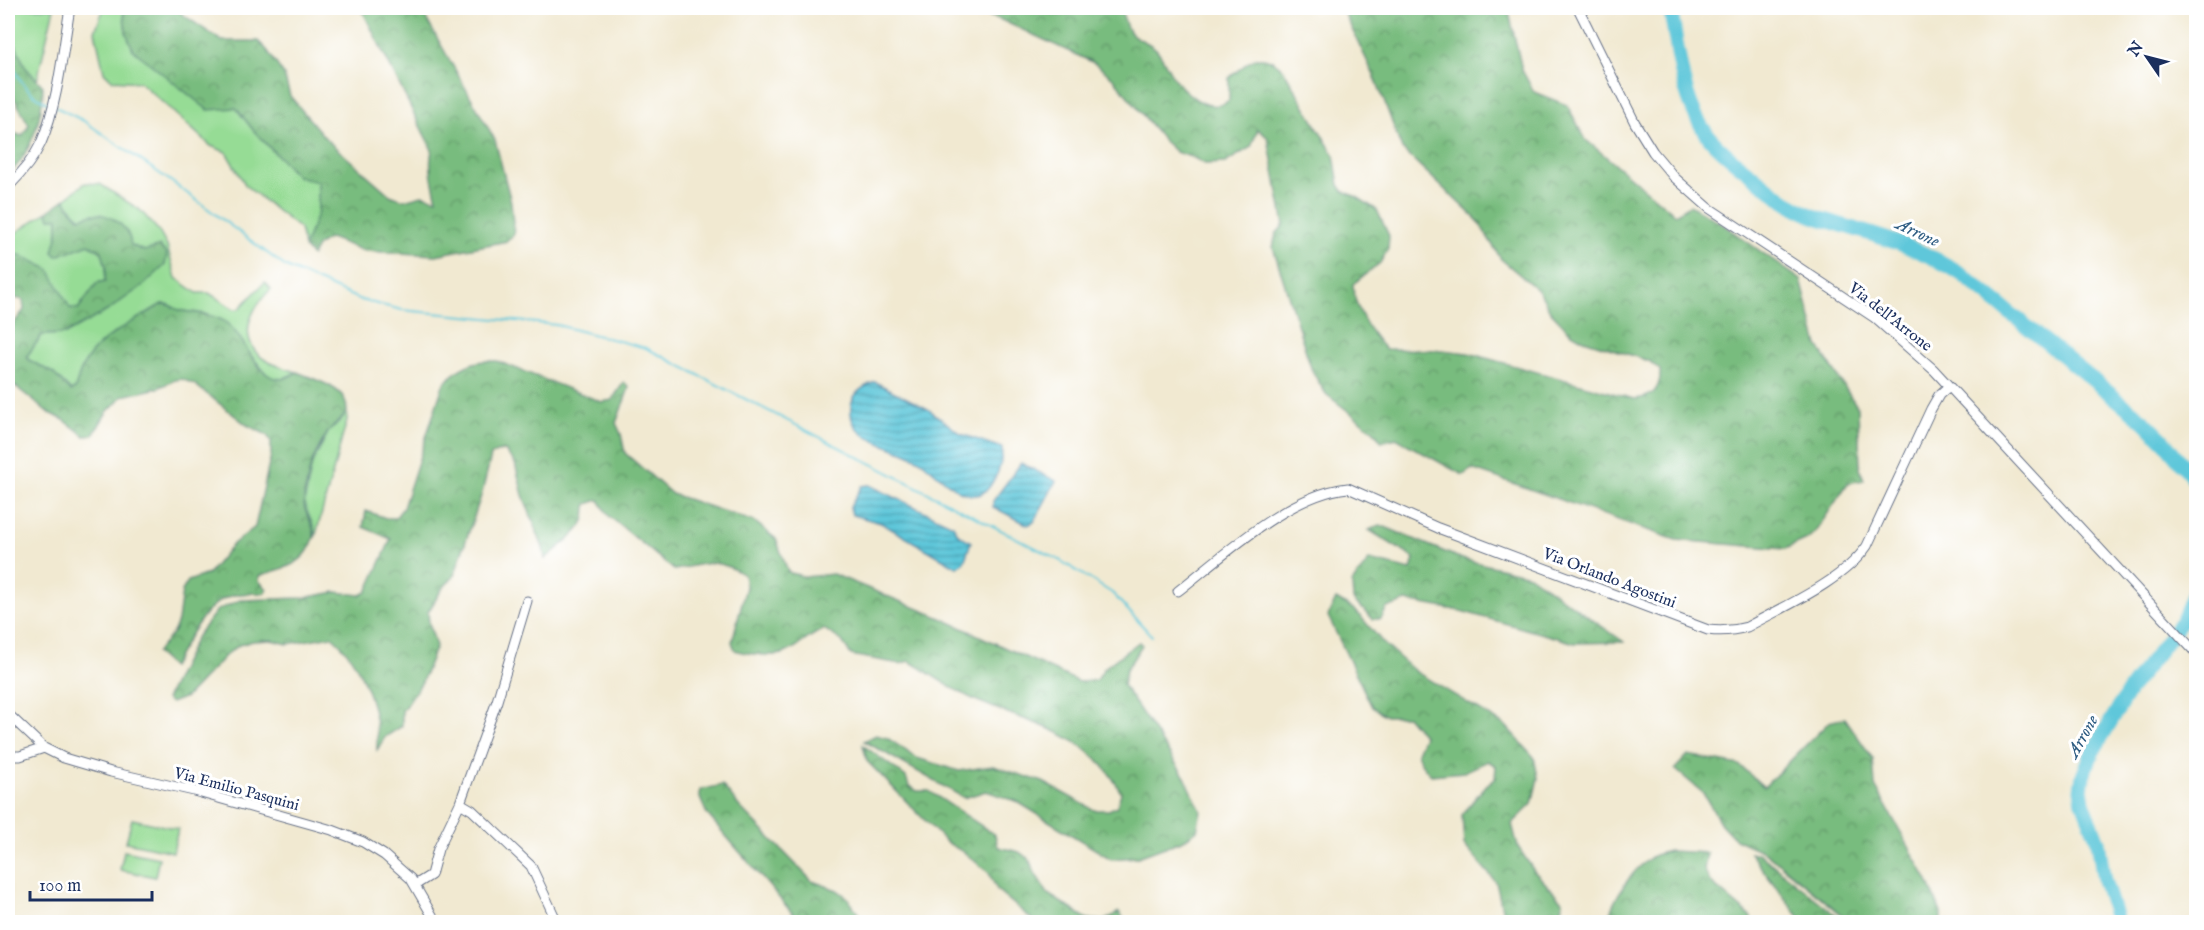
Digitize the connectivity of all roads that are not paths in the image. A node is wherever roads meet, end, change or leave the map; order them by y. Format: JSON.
{"nodes":[{"id":1,"x":70,"y":8,"type":"edge"},
{"id":2,"x":1578,"y":8,"type":"edge"},
{"id":3,"x":8,"y":187,"type":"edge"},
{"id":4,"x":1949,"y":386,"type":"junction"},
{"id":5,"x":1178,"y":591,"type":"dead end"},
{"id":6,"x":527,"y":602,"type":"dead end"},
{"id":7,"x":2196,"y":653,"type":"edge"},
{"id":8,"x":8,"y":714,"type":"edge"},
{"id":9,"x":44,"y":748,"type":"junction"},
{"id":10,"x":8,"y":756,"type":"edge"},
{"id":11,"x":460,"y":803,"type":"junction"},
{"id":12,"x":415,"y":885,"type":"junction"},
{"id":13,"x":436,"y":922,"type":"edge"},
{"id":14,"x":557,"y":922,"type":"edge"}],
"edges":[{"from":1,"to":3,"type":"street"},
{"from":2,"to":4,"type":"street","name":"Via dell'Arrone"},
{"from":4,"to":5,"type":"street","name":"Via Orlando Agostini"},
{"from":4,"to":7,"type":"street","name":"Via dell'Arrone"},
{"from":6,"to":11,"type":"street"},
{"from":8,"to":9,"type":"street","name":"Via Emilio Pasquini"},
{"from":9,"to":10,"type":"street"},
{"from":9,"to":12,"type":"street","name":"Via Emilio Pasquini"},
{"from":11,"to":12,"type":"street"},
{"from":11,"to":14,"type":"street"},
{"from":12,"to":13,"type":"street","name":"Via Emilio Pasquini"}]}
